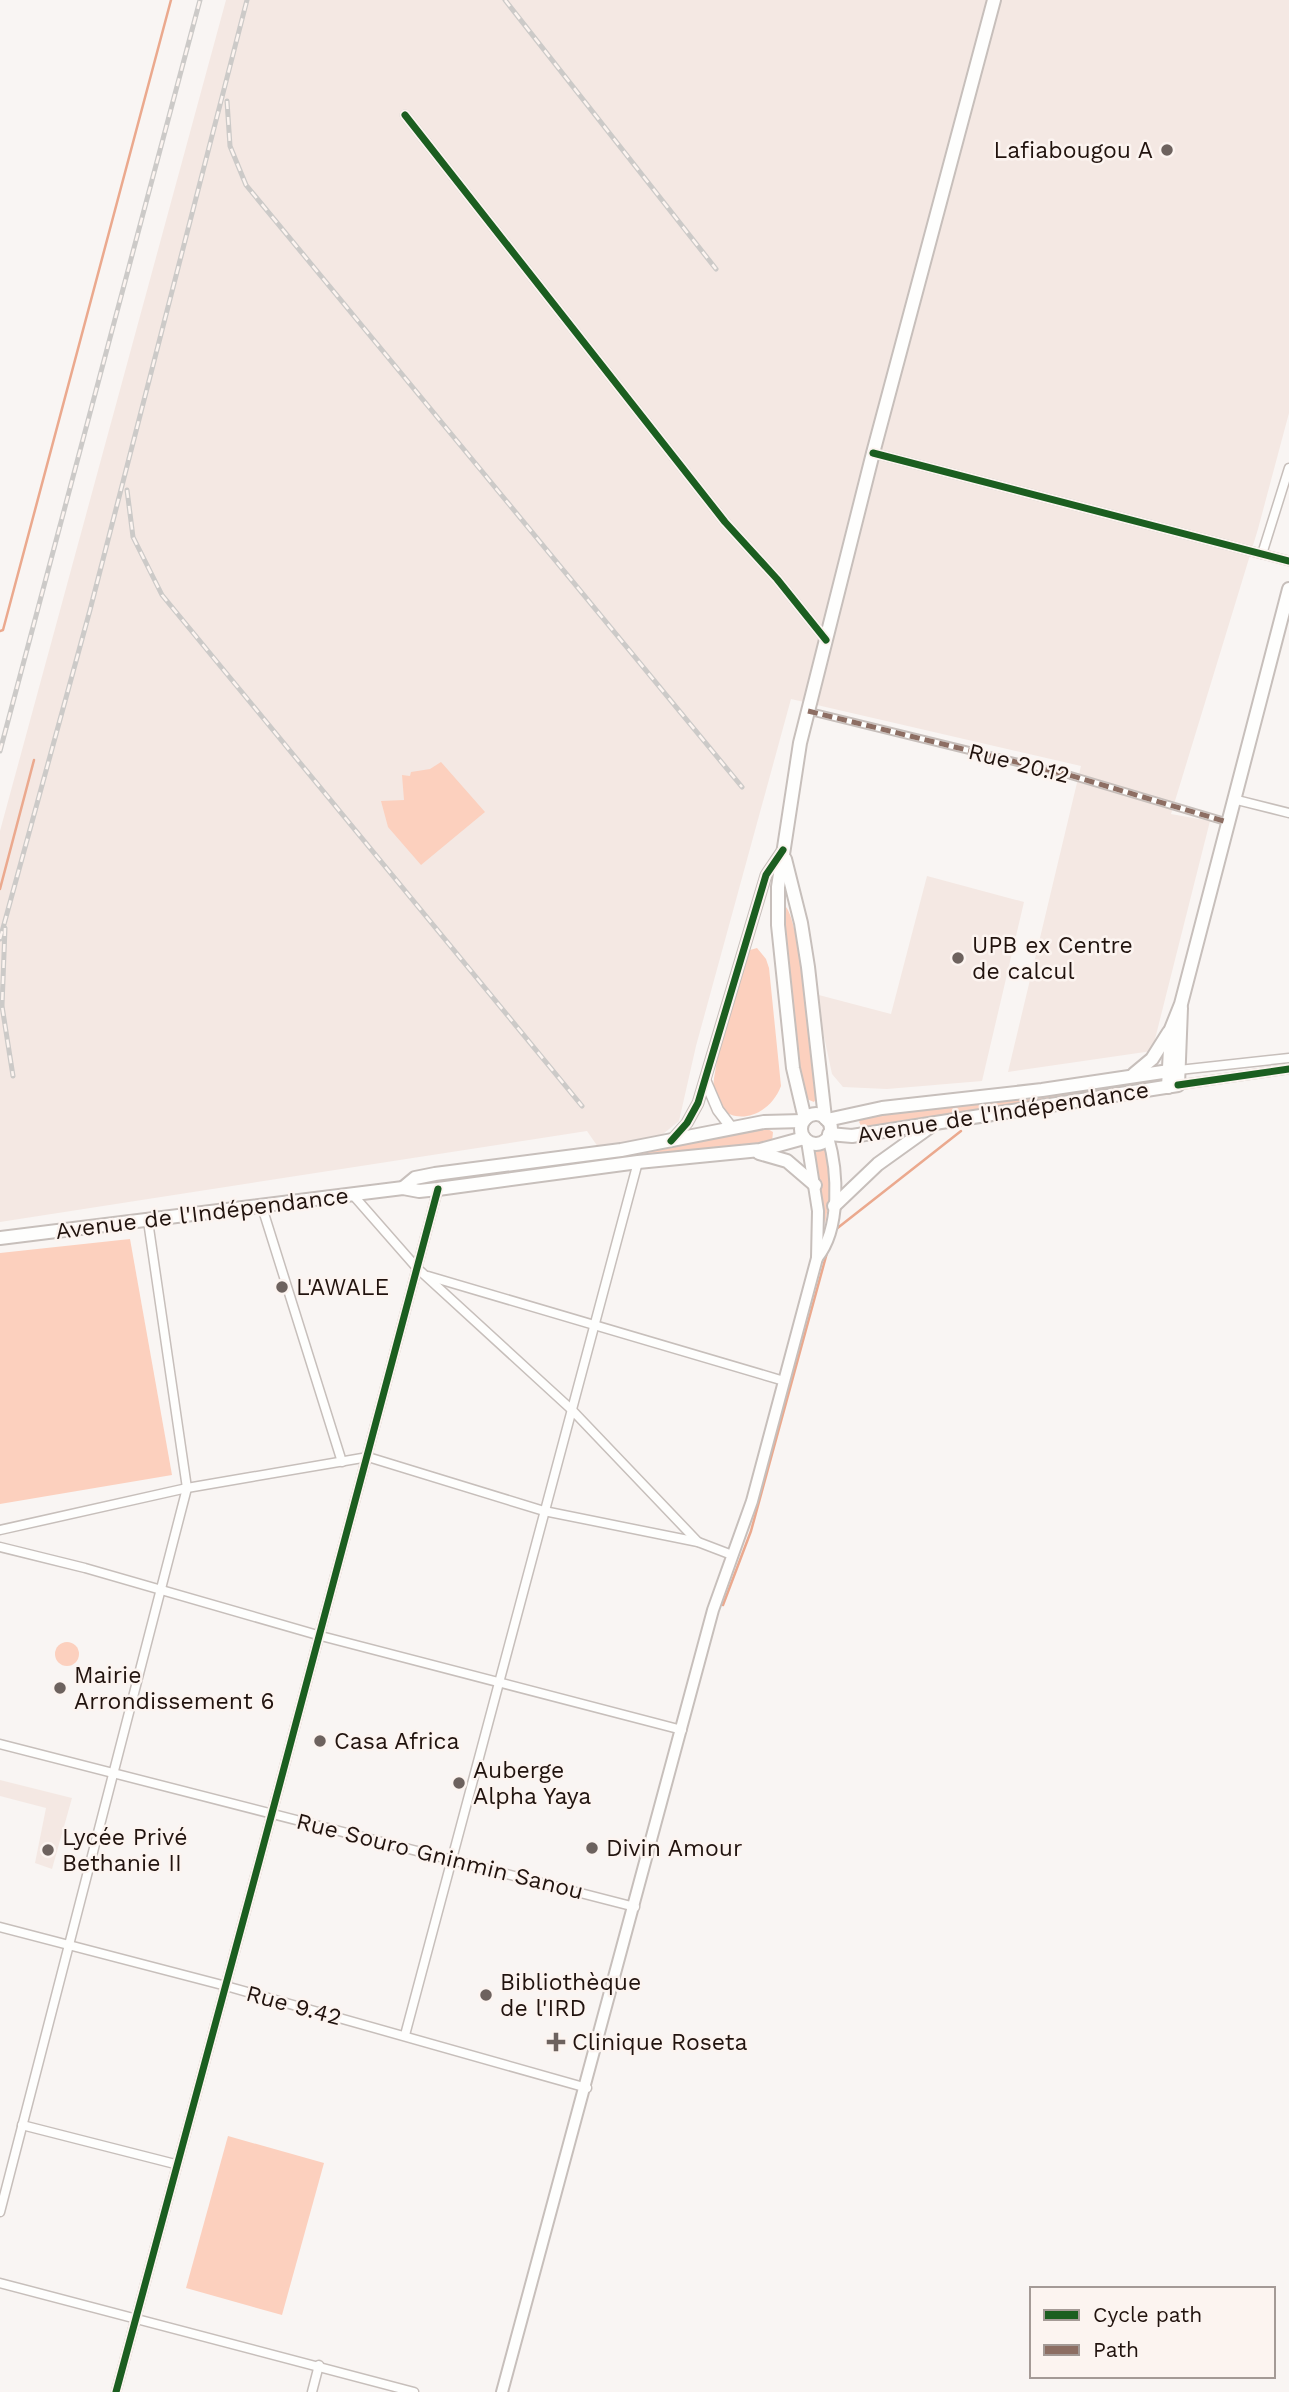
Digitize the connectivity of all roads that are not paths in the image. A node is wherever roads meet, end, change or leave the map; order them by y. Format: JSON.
{"nodes":[{"id":1,"x":995,"y":0,"type":"edge"},
{"id":2,"x":405,"y":115,"type":"dead end"},
{"id":3,"x":873,"y":453,"type":"junction"},
{"id":4,"x":1289,"y":468,"type":"edge"},
{"id":5,"x":1262,"y":554,"type":"junction"},
{"id":6,"x":1289,"y":561,"type":"edge"},
{"id":7,"x":1289,"y":589,"type":"edge"},
{"id":8,"x":826,"y":640,"type":"junction"},
{"id":9,"x":808,"y":711,"type":"junction"},
{"id":10,"x":1233,"y":799,"type":"junction"},
{"id":11,"x":1289,"y":813,"type":"edge"},
{"id":12,"x":1227,"y":822,"type":"junction"},
{"id":13,"x":783,"y":850,"type":"junction"},
{"id":14,"x":1181,"y":1004,"type":"junction"},
{"id":15,"x":1171,"y":1029,"type":"junction"},
{"id":16,"x":1289,"y":1058,"type":"edge"},
{"id":17,"x":1289,"y":1069,"type":"edge"},
{"id":18,"x":1174,"y":1071,"type":"junction"},
{"id":19,"x":1128,"y":1078,"type":"junction"},
{"id":20,"x":706,"y":1083,"type":"junction"},
{"id":21,"x":1173,"y":1086,"type":"junction"},
{"id":22,"x":826,"y":1119,"type":"junction"},
{"id":23,"x":804,"y":1120,"type":"junction"},
{"id":24,"x":937,"y":1122,"type":"junction"},
{"id":25,"x":731,"y":1127,"type":"junction"},
{"id":26,"x":828,"y":1136,"type":"junction"},
{"id":27,"x":806,"y":1140,"type":"junction"},
{"id":28,"x":671,"y":1141,"type":"junction"},
{"id":29,"x":744,"y":1152,"type":"junction"},
{"id":30,"x":638,"y":1162,"type":"junction"},
{"id":31,"x":815,"y":1185,"type":"junction"},
{"id":32,"x":403,"y":1188,"type":"junction"},
{"id":33,"x":438,"y":1189,"type":"junction"},
{"id":34,"x":353,"y":1195,"type":"junction"},
{"id":35,"x":834,"y":1206,"type":"junction"},
{"id":36,"x":262,"y":1208,"type":"junction"},
{"id":37,"x":148,"y":1221,"type":"junction"},
{"id":38,"x":0,"y":1238,"type":"edge"},
{"id":39,"x":817,"y":1258,"type":"junction"},
{"id":40,"x":417,"y":1268,"type":"junction"},
{"id":41,"x":425,"y":1275,"type":"junction"},
{"id":42,"x":595,"y":1327,"type":"junction"},
{"id":43,"x":784,"y":1381,"type":"junction"},
{"id":44,"x":572,"y":1410,"type":"junction"},
{"id":45,"x":368,"y":1457,"type":"junction"},
{"id":46,"x":342,"y":1462,"type":"junction"},
{"id":47,"x":187,"y":1488,"type":"junction"},
{"id":48,"x":544,"y":1511,"type":"junction"},
{"id":49,"x":0,"y":1530,"type":"edge"},
{"id":50,"x":698,"y":1542,"type":"junction"},
{"id":51,"x":0,"y":1547,"type":"edge"},
{"id":52,"x":732,"y":1555,"type":"junction"},
{"id":53,"x":161,"y":1590,"type":"junction"},
{"id":54,"x":321,"y":1636,"type":"junction"},
{"id":55,"x":499,"y":1682,"type":"junction"},
{"id":56,"x":682,"y":1730,"type":"junction"},
{"id":57,"x":0,"y":1744,"type":"edge"},
{"id":58,"x":113,"y":1773,"type":"junction"},
{"id":59,"x":274,"y":1814,"type":"junction"},
{"id":60,"x":451,"y":1860,"type":"junction"},
{"id":61,"x":635,"y":1907,"type":"junction"},
{"id":62,"x":0,"y":1927,"type":"edge"},
{"id":63,"x":69,"y":1944,"type":"junction"},
{"id":64,"x":226,"y":1986,"type":"junction"},
{"id":65,"x":405,"y":2035,"type":"junction"},
{"id":66,"x":587,"y":2088,"type":"junction"},
{"id":67,"x":22,"y":2125,"type":"junction"},
{"id":68,"x":175,"y":2164,"type":"junction"},
{"id":69,"x":0,"y":2212,"type":"edge"},
{"id":70,"x":0,"y":2283,"type":"edge"},
{"id":71,"x":136,"y":2318,"type":"junction"},
{"id":72,"x":319,"y":2365,"type":"junction"},
{"id":73,"x":116,"y":2392,"type":"edge"},
{"id":74,"x":312,"y":2392,"type":"edge"},
{"id":75,"x":414,"y":2392,"type":"edge"},
{"id":76,"x":502,"y":2392,"type":"edge"}],
"edges":[{"from":1,"to":3,"type":"highway"},
{"from":2,"to":8,"type":"street"},
{"from":3,"to":5,"type":"street"},
{"from":3,"to":8,"type":"highway"},
{"from":4,"to":5,"type":"street"},
{"from":5,"to":6,"type":"street"},
{"from":7,"to":10,"type":"highway","name":"Avenue de l'Indépendance"},
{"from":8,"to":9,"type":"highway"},
{"from":9,"to":12,"type":"street","name":"Rue 20.12"},
{"from":9,"to":13,"type":"highway"},
{"from":10,"to":11,"type":"street"},
{"from":10,"to":12,"type":"highway","name":"Avenue de l'Indépendance"},
{"from":12,"to":14,"type":"highway","name":"Avenue de l'Indépendance"},
{"from":13,"to":20,"type":"street"},
{"from":13,"to":22,"type":"highway"},
{"from":13,"to":23,"type":"highway"},
{"from":14,"to":15,"type":"highway","name":"Avenue de l'Indépendance"},
{"from":14,"to":18,"type":"highway","name":"Avenue de l'Indépendance"},
{"from":15,"to":18,"type":"highway"},
{"from":15,"to":19,"type":"highway"},
{"from":16,"to":18,"type":"street"},
{"from":17,"to":21,"type":"street"},
{"from":18,"to":19,"type":"highway","name":"Avenue de l'Indépendance"},
{"from":18,"to":21,"type":"highway","name":"Avenue de l'Indépendance"},
{"from":19,"to":22,"type":"highway","name":"Avenue de l'Indépendance"},
{"from":20,"to":25,"type":"street"},
{"from":20,"to":28,"type":"street"},
{"from":21,"to":24,"type":"highway","name":"Avenue de l'Indépendance"},
{"from":22,"to":23,"type":"highway"},
{"from":22,"to":26,"type":"highway"},
{"from":23,"to":25,"type":"highway","name":"Avenue de l'Indépendance"},
{"from":23,"to":27,"type":"highway"},
{"from":24,"to":26,"type":"highway","name":"Avenue de l'Indépendance"},
{"from":24,"to":35,"type":"highway"},
{"from":25,"to":28,"type":"highway","name":"Avenue de l'Indépendance"},
{"from":26,"to":27,"type":"highway"},
{"from":26,"to":35,"type":"main road"},
{"from":27,"to":29,"type":"highway","name":"Avenue de l'Indépendance"},
{"from":27,"to":31,"type":"main road"},
{"from":28,"to":32,"type":"highway","name":"Avenue de l'Indépendance"},
{"from":29,"to":30,"type":"highway","name":"Avenue de l'Indépendance"},
{"from":29,"to":31,"type":"highway"},
{"from":30,"to":33,"type":"highway","name":"Avenue de l'Indépendance"},
{"from":30,"to":42,"type":"street"},
{"from":31,"to":39,"type":"main road"},
{"from":32,"to":33,"type":"highway","name":"Avenue de l'Indépendance"},
{"from":32,"to":34,"type":"highway","name":"Avenue de l'Indépendance"},
{"from":33,"to":40,"type":"street"},
{"from":34,"to":36,"type":"highway","name":"Avenue de l'Indépendance"},
{"from":34,"to":40,"type":"street"},
{"from":35,"to":39,"type":"main road"},
{"from":36,"to":37,"type":"highway","name":"Avenue de l'Indépendance"},
{"from":36,"to":46,"type":"street"},
{"from":37,"to":38,"type":"highway","name":"Avenue de l'Indépendance"},
{"from":37,"to":47,"type":"street"},
{"from":39,"to":43,"type":"main road"},
{"from":40,"to":41,"type":"street"},
{"from":40,"to":45,"type":"street"},
{"from":41,"to":42,"type":"street"},
{"from":41,"to":44,"type":"street"},
{"from":42,"to":43,"type":"street"},
{"from":42,"to":44,"type":"street"},
{"from":43,"to":52,"type":"main road"},
{"from":44,"to":48,"type":"street"},
{"from":44,"to":50,"type":"street"},
{"from":45,"to":46,"type":"street"},
{"from":45,"to":48,"type":"street"},
{"from":45,"to":54,"type":"street"},
{"from":46,"to":47,"type":"street"},
{"from":47,"to":49,"type":"street"},
{"from":47,"to":53,"type":"street"},
{"from":48,"to":50,"type":"street"},
{"from":48,"to":55,"type":"street"},
{"from":50,"to":52,"type":"street"},
{"from":51,"to":53,"type":"street"},
{"from":52,"to":56,"type":"main road"},
{"from":53,"to":54,"type":"street"},
{"from":53,"to":58,"type":"street"},
{"from":54,"to":55,"type":"street"},
{"from":54,"to":59,"type":"street"},
{"from":55,"to":56,"type":"street"},
{"from":55,"to":60,"type":"street"},
{"from":56,"to":61,"type":"main road"},
{"from":57,"to":58,"type":"street","name":"Rue Souro Gninmin Sanou"},
{"from":58,"to":59,"type":"street","name":"Rue Souro Gninmin Sanou"},
{"from":58,"to":63,"type":"street"},
{"from":59,"to":60,"type":"street","name":"Rue Souro Gninmin Sanou"},
{"from":59,"to":64,"type":"street"},
{"from":60,"to":61,"type":"street","name":"Rue Souro Gninmin Sanou"},
{"from":60,"to":65,"type":"street"},
{"from":61,"to":66,"type":"main road"},
{"from":62,"to":63,"type":"street","name":"Rue 9.42"},
{"from":63,"to":64,"type":"street","name":"Rue 9.42"},
{"from":63,"to":67,"type":"street"},
{"from":64,"to":65,"type":"street","name":"Rue 9.42"},
{"from":64,"to":68,"type":"street"},
{"from":65,"to":66,"type":"street","name":"Rue 9.42"},
{"from":66,"to":76,"type":"main road"},
{"from":67,"to":68,"type":"street"},
{"from":67,"to":69,"type":"street"},
{"from":68,"to":71,"type":"street"},
{"from":70,"to":71,"type":"street"},
{"from":71,"to":72,"type":"street"},
{"from":71,"to":73,"type":"street"},
{"from":72,"to":74,"type":"street"},
{"from":72,"to":75,"type":"street"}]}
